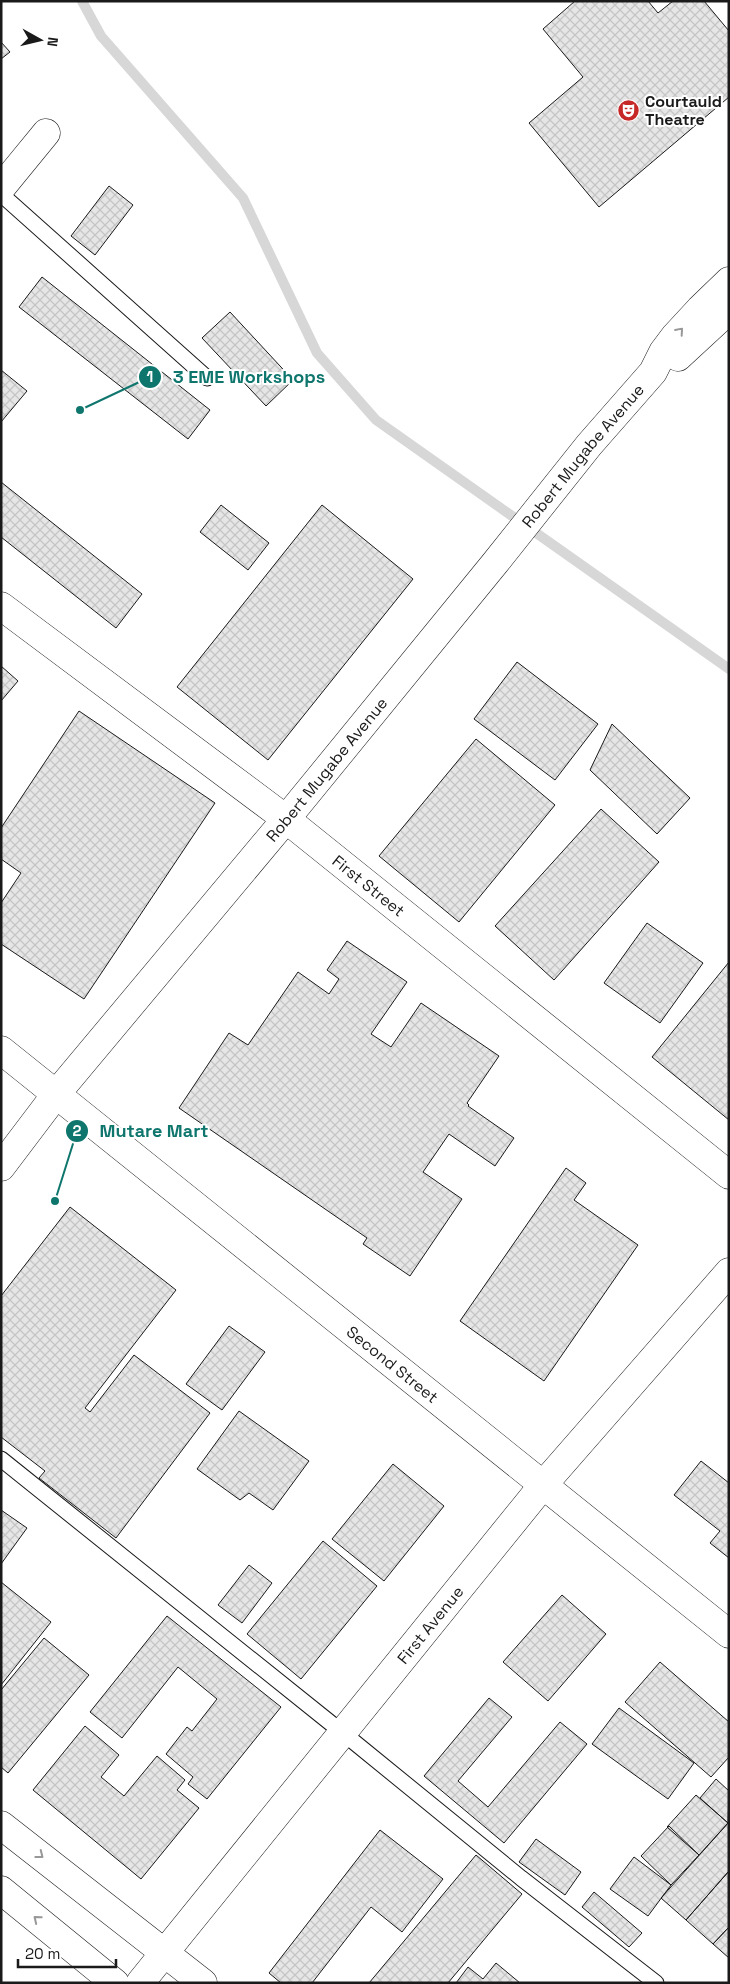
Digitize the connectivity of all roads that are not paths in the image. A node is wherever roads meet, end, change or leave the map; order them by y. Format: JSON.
{"nodes":[{"id":1,"x":46,"y":134,"type":"dead end"},
{"id":2,"x":1,"y":188,"type":"edge"},
{"id":3,"x":1,"y":194,"type":"edge"},
{"id":4,"x":729,"y":281,"type":"edge"},
{"id":5,"x":729,"y":310,"type":"edge"},
{"id":6,"x":653,"y":372,"type":"junction"},
{"id":7,"x":207,"y":378,"type":"dead end"},
{"id":8,"x":1,"y":606,"type":"edge"},
{"id":9,"x":286,"y":819,"type":"junction"},
{"id":10,"x":1,"y":1050,"type":"edge"},
{"id":11,"x":57,"y":1093,"type":"junction"},
{"id":12,"x":1,"y":1167,"type":"edge"},
{"id":13,"x":729,"y":1175,"type":"edge"},
{"id":14,"x":729,"y":1272,"type":"edge"},
{"id":15,"x":1,"y":1459,"type":"edge"},
{"id":16,"x":543,"y":1485,"type":"junction"},
{"id":17,"x":729,"y":1634,"type":"edge"},
{"id":18,"x":343,"y":1733,"type":"junction"},
{"id":19,"x":1,"y":1825,"type":"edge"},
{"id":20,"x":1,"y":1890,"type":"edge"},
{"id":21,"x":165,"y":1953,"type":"junction"},
{"id":22,"x":116,"y":1983,"type":"edge"},
{"id":23,"x":140,"y":1983,"type":"edge"},
{"id":24,"x":203,"y":1983,"type":"edge"},
{"id":25,"x":656,"y":1983,"type":"edge"}],
"edges":[{"from":1,"to":2,"type":"main road"},
{"from":3,"to":7,"type":"lane"},
{"from":6,"to":4,"type":"main road","name":"Robert Mugabe Avenue","one_way":true},
{"from":5,"to":6,"type":"main road","name":"Robert Mugabe Avenue"},
{"from":6,"to":9,"type":"main road","name":"Robert Mugabe Avenue"},
{"from":8,"to":9,"type":"main road","name":"First Street"},
{"from":9,"to":11,"type":"main road","name":"Robert Mugabe Avenue"},
{"from":9,"to":13,"type":"main road","name":"First Street"},
{"from":10,"to":11,"type":"main road","name":"Second Street"},
{"from":11,"to":12,"type":"main road","name":"Robert Mugabe Avenue"},
{"from":11,"to":16,"type":"main road","name":"Second Street"},
{"from":14,"to":16,"type":"main road","name":"First Avenue"},
{"from":15,"to":18,"type":"lane"},
{"from":16,"to":17,"type":"main road","name":"Second Street"},
{"from":16,"to":18,"type":"main road","name":"First Avenue"},
{"from":18,"to":21,"type":"main road","name":"First Avenue"},
{"from":18,"to":25,"type":"lane"},
{"from":19,"to":21,"type":"main road","one_way":true},
{"from":22,"to":20,"type":"main road","one_way":true},
{"from":21,"to":23,"type":"main road","name":"First Avenue"},
{"from":21,"to":24,"type":"main road"}]}
